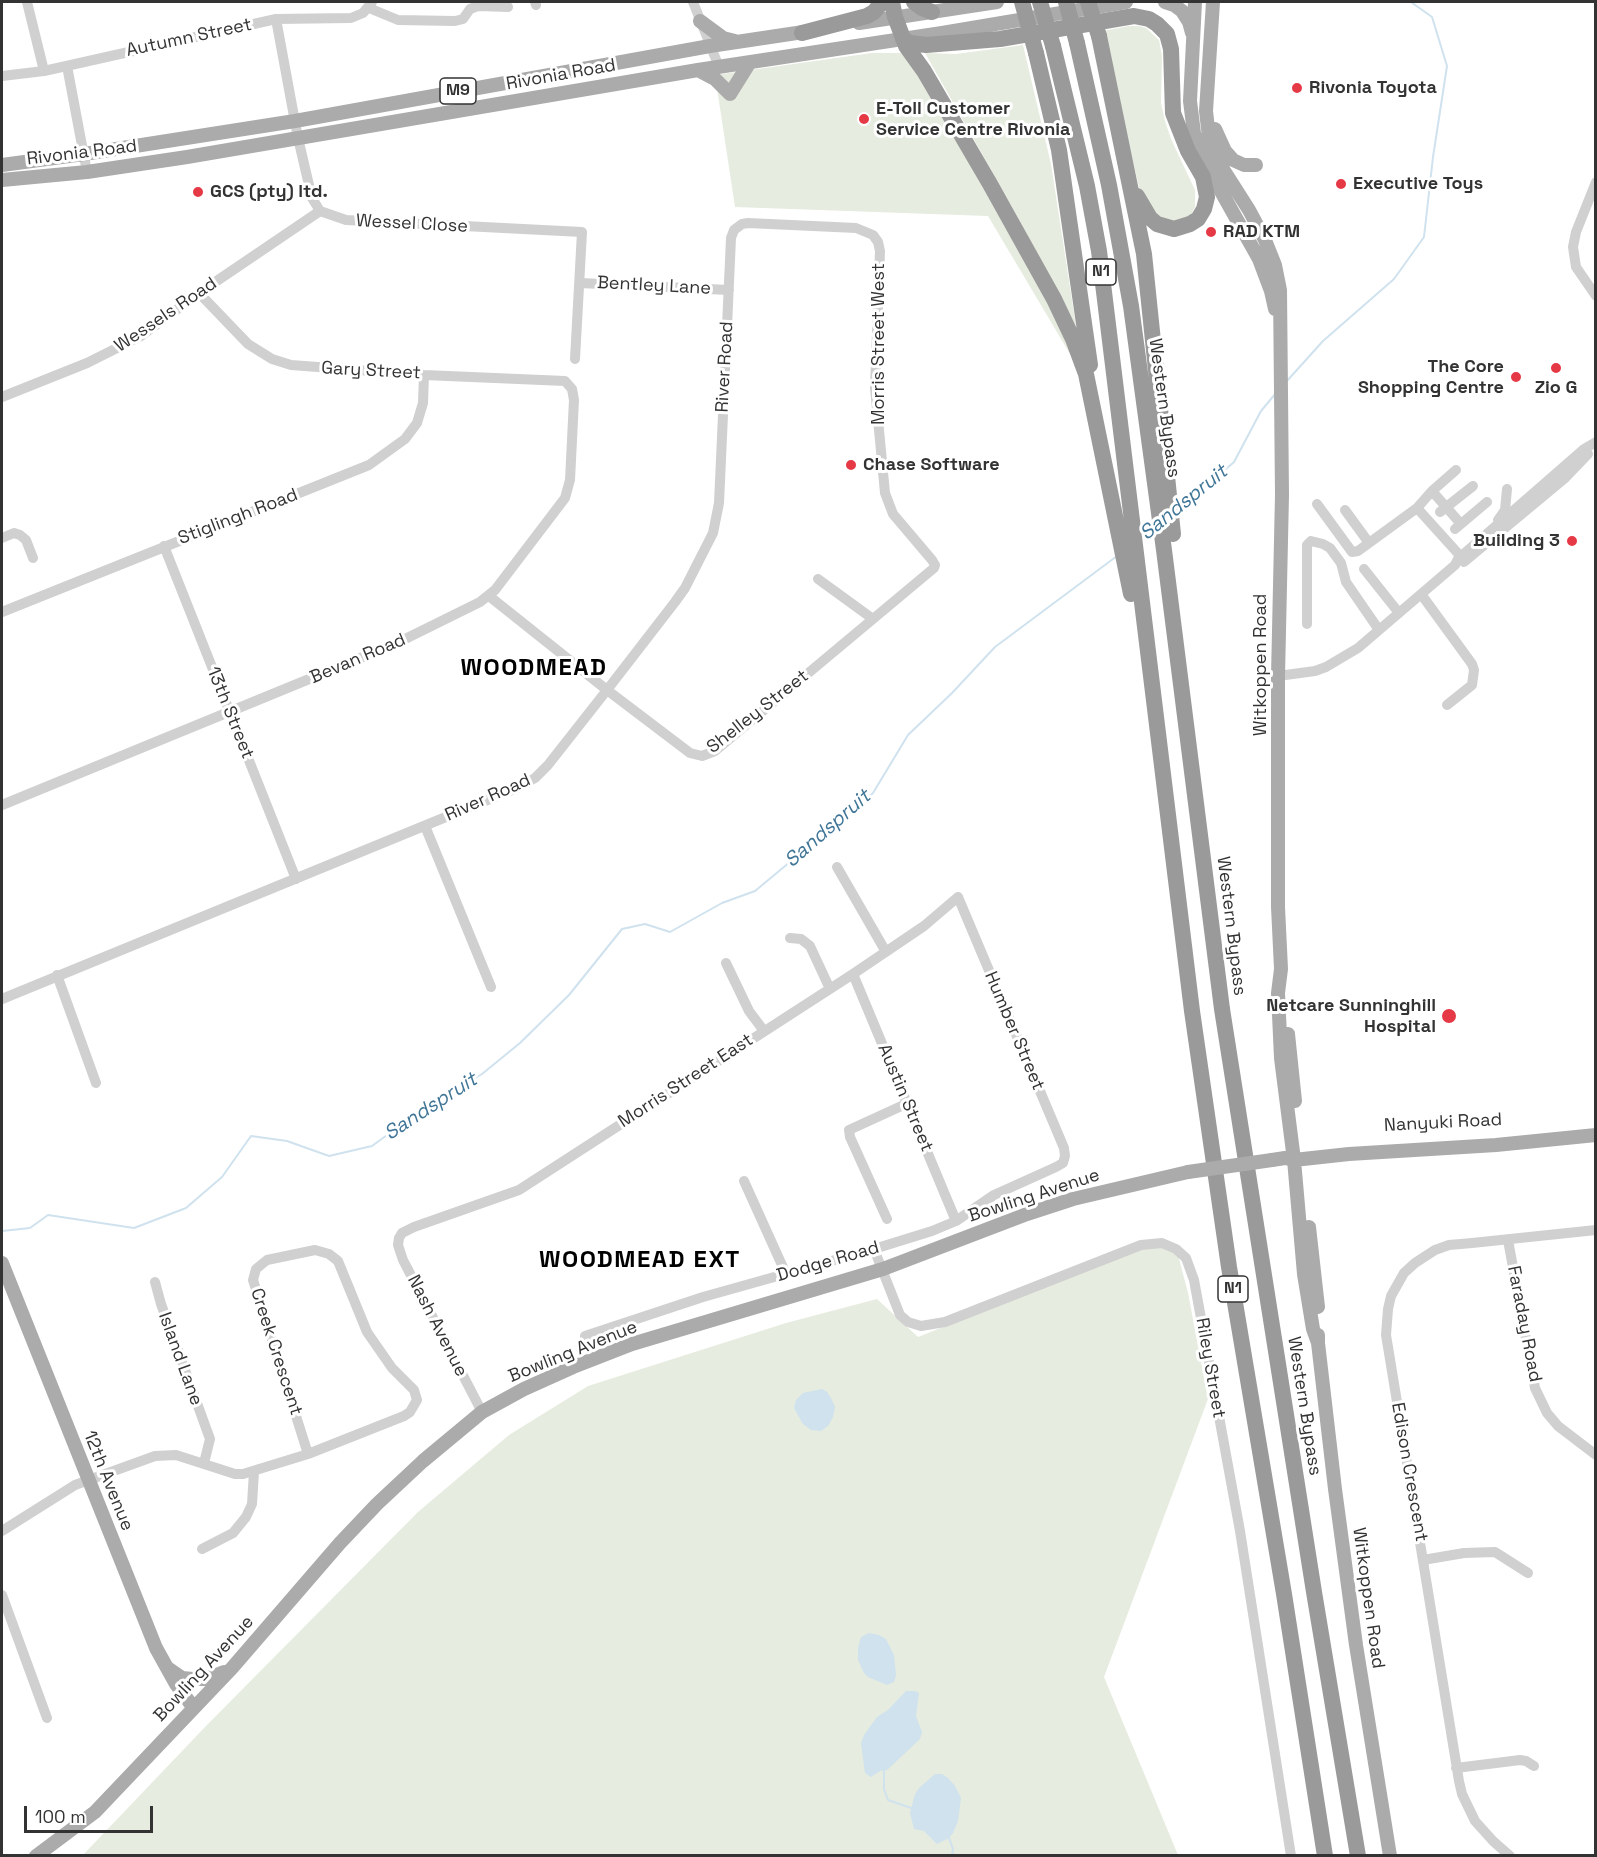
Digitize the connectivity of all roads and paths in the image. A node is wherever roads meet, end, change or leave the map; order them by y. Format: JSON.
{"nodes":[{"id":1,"x":27,"y":2,"type":"edge"},
{"id":2,"x":693,"y":2,"type":"edge"},
{"id":3,"x":882,"y":2,"type":"edge"},
{"id":4,"x":914,"y":2,"type":"edge"},
{"id":5,"x":996,"y":2,"type":"edge"},
{"id":6,"x":1022,"y":2,"type":"edge"},
{"id":7,"x":1040,"y":2,"type":"edge"},
{"id":8,"x":1066,"y":2,"type":"edge"},
{"id":9,"x":1088,"y":2,"type":"edge"},
{"id":10,"x":1126,"y":2,"type":"edge"},
{"id":11,"x":1165,"y":2,"type":"edge"},
{"id":12,"x":1196,"y":2,"type":"edge"},
{"id":13,"x":1213,"y":2,"type":"edge"},
{"id":14,"x":370,"y":5,"type":"edge"},
{"id":15,"x":508,"y":7,"type":"dead end"},
{"id":16,"x":894,"y":9,"type":"edge"},
{"id":17,"x":932,"y":12,"type":"junction"},
{"id":18,"x":276,"y":19,"type":"junction"},
{"id":19,"x":700,"y":21,"type":"junction"},
{"id":20,"x":802,"y":33,"type":"junction"},
{"id":21,"x":903,"y":39,"type":"junction"},
{"id":22,"x":1195,"y":41,"type":"junction"},
{"id":23,"x":738,"y":42,"type":"junction"},
{"id":24,"x":710,"y":46,"type":"junction"},
{"id":25,"x":750,"y":62,"type":"junction"},
{"id":26,"x":68,"y":66,"type":"junction"},
{"id":27,"x":719,"y":67,"type":"junction"},
{"id":28,"x":698,"y":70,"type":"junction"},
{"id":29,"x":44,"y":71,"type":"junction"},
{"id":30,"x":2,"y":76,"type":"edge"},
{"id":31,"x":1206,"y":111,"type":"junction"},
{"id":32,"x":295,"y":121,"type":"junction"},
{"id":33,"x":298,"y":138,"type":"junction"},
{"id":34,"x":84,"y":154,"type":"junction"},
{"id":35,"x":2,"y":165,"type":"edge"},
{"id":36,"x":1256,"y":165,"type":"dead end"},
{"id":37,"x":87,"y":172,"type":"junction"},
{"id":38,"x":1128,"y":176,"type":"junction"},
{"id":39,"x":2,"y":180,"type":"edge"},
{"id":40,"x":1596,"y":182,"type":"edge"},
{"id":41,"x":320,"y":211,"type":"junction"},
{"id":42,"x":580,"y":283,"type":"junction"},
{"id":43,"x":729,"y":290,"type":"junction"},
{"id":44,"x":199,"y":293,"type":"junction"},
{"id":45,"x":1596,"y":296,"type":"edge"},
{"id":46,"x":1281,"y":348,"type":"junction"},
{"id":47,"x":575,"y":359,"type":"dead end"},
{"id":48,"x":424,"y":375,"type":"junction"},
{"id":49,"x":570,"y":384,"type":"joint"},
{"id":50,"x":2,"y":398,"type":"edge"},
{"id":51,"x":1099,"y":438,"type":"junction"},
{"id":52,"x":1595,"y":443,"type":"edge"},
{"id":53,"x":1456,"y":470,"type":"dead end"},
{"id":54,"x":1161,"y":482,"type":"junction"},
{"id":55,"x":1473,"y":486,"type":"dead end"},
{"id":56,"x":1507,"y":489,"type":"dead end"},
{"id":57,"x":1432,"y":491,"type":"junction"},
{"id":58,"x":1487,"y":502,"type":"dead end"},
{"id":59,"x":1121,"y":504,"type":"junction"},
{"id":60,"x":1317,"y":504,"type":"dead end"},
{"id":61,"x":1417,"y":508,"type":"junction"},
{"id":62,"x":1345,"y":510,"type":"dead end"},
{"id":63,"x":1443,"y":510,"type":"junction"},
{"id":64,"x":2,"y":538,"type":"edge"},
{"id":65,"x":1477,"y":542,"type":"junction"},
{"id":66,"x":1369,"y":543,"type":"junction"},
{"id":67,"x":164,"y":546,"type":"junction"},
{"id":68,"x":33,"y":558,"type":"dead end"},
{"id":69,"x":1461,"y":561,"type":"junction"},
{"id":70,"x":935,"y":565,"type":"joint"},
{"id":71,"x":1364,"y":569,"type":"dead end"},
{"id":72,"x":818,"y":579,"type":"dead end"},
{"id":73,"x":1421,"y":594,"type":"junction"},
{"id":74,"x":489,"y":596,"type":"junction"},
{"id":75,"x":2,"y":612,"type":"edge"},
{"id":76,"x":1399,"y":613,"type":"junction"},
{"id":77,"x":873,"y":619,"type":"junction"},
{"id":78,"x":1307,"y":624,"type":"dead end"},
{"id":79,"x":1380,"y":630,"type":"junction"},
{"id":80,"x":1278,"y":676,"type":"junction"},
{"id":81,"x":607,"y":690,"type":"junction"},
{"id":82,"x":1448,"y":705,"type":"dead end"},
{"id":83,"x":230,"y":712,"type":"junction"},
{"id":84,"x":2,"y":805,"type":"edge"},
{"id":85,"x":425,"y":826,"type":"junction"},
{"id":86,"x":837,"y":867,"type":"dead end"},
{"id":87,"x":296,"y":879,"type":"junction"},
{"id":88,"x":958,"y":897,"type":"joint"},
{"id":89,"x":795,"y":934,"type":"dead end"},
{"id":90,"x":886,"y":952,"type":"junction"},
{"id":91,"x":726,"y":963,"type":"dead end"},
{"id":92,"x":57,"y":975,"type":"junction"},
{"id":93,"x":853,"y":975,"type":"junction"},
{"id":94,"x":491,"y":987,"type":"dead end"},
{"id":95,"x":830,"y":989,"type":"junction"},
{"id":96,"x":2,"y":999,"type":"edge"},
{"id":97,"x":764,"y":1031,"type":"junction"},
{"id":98,"x":96,"y":1083,"type":"dead end"},
{"id":99,"x":908,"y":1103,"type":"junction"},
{"id":100,"x":1596,"y":1129,"type":"edge"},
{"id":101,"x":1596,"y":1135,"type":"edge"},
{"id":102,"x":1291,"y":1158,"type":"junction"},
{"id":103,"x":1060,"y":1165,"type":"joint"},
{"id":104,"x":744,"y":1181,"type":"dead end"},
{"id":105,"x":887,"y":1219,"type":"dead end"},
{"id":106,"x":956,"y":1221,"type":"junction"},
{"id":107,"x":1596,"y":1230,"type":"edge"},
{"id":108,"x":399,"y":1238,"type":"joint"},
{"id":109,"x":1508,"y":1240,"type":"junction"},
{"id":110,"x":874,"y":1249,"type":"junction"},
{"id":111,"x":2,"y":1263,"type":"edge"},
{"id":112,"x":883,"y":1269,"type":"junction"},
{"id":113,"x":786,"y":1274,"type":"junction"},
{"id":114,"x":155,"y":1282,"type":"dead end"},
{"id":115,"x":585,"y":1335,"type":"dead end"},
{"id":116,"x":482,"y":1412,"type":"junction"},
{"id":117,"x":308,"y":1454,"type":"junction"},
{"id":118,"x":1596,"y":1455,"type":"edge"},
{"id":119,"x":202,"y":1462,"type":"junction"},
{"id":120,"x":254,"y":1472,"type":"junction"},
{"id":121,"x":87,"y":1479,"type":"junction"},
{"id":122,"x":2,"y":1531,"type":"edge"},
{"id":123,"x":202,"y":1549,"type":"dead end"},
{"id":124,"x":1423,"y":1560,"type":"junction"},
{"id":125,"x":1528,"y":1573,"type":"dead end"},
{"id":126,"x":2,"y":1595,"type":"edge"},
{"id":127,"x":165,"y":1666,"type":"junction"},
{"id":128,"x":232,"y":1668,"type":"junction"},
{"id":129,"x":193,"y":1707,"type":"junction"},
{"id":130,"x":47,"y":1718,"type":"dead end"},
{"id":131,"x":1534,"y":1766,"type":"dead end"},
{"id":132,"x":1456,"y":1768,"type":"junction"},
{"id":133,"x":36,"y":1856,"type":"edge"},
{"id":134,"x":1291,"y":1856,"type":"edge"},
{"id":135,"x":1325,"y":1856,"type":"edge"},
{"id":136,"x":1358,"y":1856,"type":"edge"},
{"id":137,"x":1390,"y":1856,"type":"edge"},
{"id":138,"x":1510,"y":1856,"type":"edge"}],
"edges":[{"from":1,"to":29,"type":"street"},
{"from":2,"to":19,"type":"street"},
{"from":3,"to":20,"type":"highway"},
{"from":4,"to":17,"type":"highway"},
{"from":5,"to":17,"type":"main road","name":"Rivonia Road","number":"M9"},
{"from":6,"to":51,"type":"highway","bridge":true},
{"from":7,"to":59,"type":"highway","number":"N1","bridge":true},
{"from":8,"to":54,"type":"highway","name":"Western Bypass","number":"N1","bridge":true},
{"from":9,"to":38,"type":"highway","bridge":true},
{"from":10,"to":21,"type":"main road","name":"Rivonia Road","number":"M9"},
{"from":11,"to":22,"type":"main road"},
{"from":12,"to":22,"type":"main road","name":"Witkoppen Road"},
{"from":13,"to":31,"type":"main road","name":"Witkoppen Road"},
{"from":14,"to":15,"type":"street"},
{"from":14,"to":18,"type":"street","name":"Autumn Street"},
{"from":16,"to":17,"type":"main road","name":"Rivonia Road","number":"M9"},
{"from":16,"to":20,"type":"main road","name":"Rivonia Road","number":"M9"},
{"from":16,"to":21,"type":"highway"},
{"from":18,"to":26,"type":"street","name":"Autumn Street"},
{"from":18,"to":32,"type":"street"},
{"from":19,"to":23,"type":"main road"},
{"from":19,"to":24,"type":"street"},
{"from":20,"to":23,"type":"main road","name":"Rivonia Road","number":"M9"},
{"from":21,"to":25,"type":"main road","name":"Rivonia Road","number":"M9"},
{"from":21,"to":38,"type":"highway"},
{"from":21,"to":51,"type":"highway"},
{"from":22,"to":46,"type":"main road","name":"Witkoppen Road"},
{"from":23,"to":24,"type":"main road","name":"Rivonia Road","number":"M9"},
{"from":24,"to":27,"type":"street"},
{"from":24,"to":32,"type":"main road","name":"Rivonia Road","number":"M9"},
{"from":25,"to":27,"type":"main road","name":"Rivonia Road","number":"M9"},
{"from":25,"to":28,"type":"main road"},
{"from":26,"to":29,"type":"street","name":"Autumn Street"},
{"from":26,"to":34,"type":"street"},
{"from":27,"to":28,"type":"main road","name":"Rivonia Road","number":"M9"},
{"from":28,"to":33,"type":"main road","name":"Rivonia Road","number":"M9"},
{"from":29,"to":30,"type":"street","name":"Autumn Street"},
{"from":31,"to":36,"type":"main road"},
{"from":31,"to":46,"type":"main road","name":"Witkoppen Road"},
{"from":32,"to":33,"type":"street"},
{"from":32,"to":34,"type":"main road","name":"Rivonia Road","number":"M9"},
{"from":33,"to":37,"type":"main road","name":"Rivonia Road","number":"M9"},
{"from":33,"to":41,"type":"street"},
{"from":34,"to":35,"type":"main road","name":"Rivonia Road","number":"M9"},
{"from":34,"to":37,"type":"street"},
{"from":37,"to":39,"type":"main road","name":"Rivonia Road","number":"M9"},
{"from":38,"to":54,"type":"highway"},
{"from":40,"to":45,"type":"street"},
{"from":41,"to":42,"type":"street","name":"Wessel Close"},
{"from":41,"to":44,"type":"street","name":"Wessels Road"},
{"from":42,"to":43,"type":"street","name":"Bentley Lane"},
{"from":42,"to":47,"type":"street"},
{"from":43,"to":70,"type":"street","name":"Morris Street West"},
{"from":43,"to":81,"type":"street","name":"River Road"},
{"from":44,"to":48,"type":"street","name":"Gary Street"},
{"from":44,"to":50,"type":"street","name":"Wessels Road"},
{"from":46,"to":80,"type":"main road","name":"Witkoppen Road"},
{"from":48,"to":49,"type":"street","name":"Gary Street"},
{"from":48,"to":67,"type":"street","name":"Stiglingh Road"},
{"from":49,"to":74,"type":"street","name":"Bevan Road"},
{"from":51,"to":59,"type":"highway"},
{"from":52,"to":65,"type":"street"},
{"from":52,"to":69,"type":"street"},
{"from":53,"to":57,"type":"street"},
{"from":54,"to":136,"type":"highway","name":"Western Bypass","number":"N1"},
{"from":55,"to":63,"type":"street"},
{"from":56,"to":65,"type":"street"},
{"from":57,"to":61,"type":"street"},
{"from":57,"to":63,"type":"street"},
{"from":58,"to":63,"type":"street"},
{"from":59,"to":135,"type":"highway","number":"N1"},
{"from":60,"to":66,"type":"street"},
{"from":61,"to":66,"type":"street"},
{"from":61,"to":69,"type":"street"},
{"from":62,"to":66,"type":"street"},
{"from":64,"to":68,"type":"street"},
{"from":65,"to":69,"type":"street"},
{"from":67,"to":75,"type":"street","name":"Stiglingh Road"},
{"from":67,"to":83,"type":"street","name":"13th Street"},
{"from":69,"to":73,"type":"street"},
{"from":70,"to":77,"type":"street","name":"Shelley Street"},
{"from":71,"to":76,"type":"street"},
{"from":72,"to":77,"type":"street"},
{"from":73,"to":76,"type":"street"},
{"from":73,"to":82,"type":"street"},
{"from":74,"to":81,"type":"street","name":"Shelley Street"},
{"from":74,"to":83,"type":"street","name":"Bevan Road"},
{"from":76,"to":79,"type":"street"},
{"from":77,"to":81,"type":"street","name":"Shelley Street"},
{"from":78,"to":79,"type":"street"},
{"from":79,"to":80,"type":"street"},
{"from":80,"to":102,"type":"main road","name":"Witkoppen Road"},
{"from":81,"to":85,"type":"street","name":"River Road"},
{"from":83,"to":84,"type":"street","name":"Bevan Road"},
{"from":83,"to":87,"type":"street","name":"13th Street"},
{"from":85,"to":87,"type":"street","name":"River Road"},
{"from":85,"to":94,"type":"street"},
{"from":86,"to":90,"type":"street"},
{"from":87,"to":92,"type":"street","name":"River Road"},
{"from":88,"to":90,"type":"street","name":"Morris Street East"},
{"from":88,"to":103,"type":"street","name":"Humber Street"},
{"from":89,"to":95,"type":"street"},
{"from":90,"to":93,"type":"street","name":"Morris Street East"},
{"from":91,"to":97,"type":"street"},
{"from":92,"to":96,"type":"street","name":"River Road"},
{"from":92,"to":98,"type":"street"},
{"from":93,"to":95,"type":"street","name":"Morris Street East"},
{"from":93,"to":99,"type":"street","name":"Austin Street"},
{"from":95,"to":97,"type":"street","name":"Morris Street East"},
{"from":97,"to":108,"type":"street","name":"Morris Street East"},
{"from":99,"to":105,"type":"street"},
{"from":99,"to":106,"type":"street","name":"Austin Street"},
{"from":100,"to":102,"type":"main road","name":"Nanyuki Road"},
{"from":101,"to":102,"type":"main road","name":"Nanyuki Road"},
{"from":102,"to":112,"type":"main road","name":"Bowling Avenue","bridge":true},
{"from":102,"to":137,"type":"main road","name":"Witkoppen Road"},
{"from":103,"to":106,"type":"street","name":"Dodge Road"},
{"from":104,"to":113,"type":"street"},
{"from":106,"to":110,"type":"street","name":"Dodge Road"},
{"from":107,"to":109,"type":"street","name":"Edison Crescent"},
{"from":108,"to":116,"type":"street","name":"Nash Avenue"},
{"from":109,"to":118,"type":"street","name":"Faraday Road"},
{"from":109,"to":124,"type":"street","name":"Edison Crescent"},
{"from":110,"to":112,"type":"street","name":"Riley Street"},
{"from":110,"to":113,"type":"street","name":"Dodge Road"},
{"from":111,"to":121,"type":"main road","name":"12th Avenue"},
{"from":112,"to":116,"type":"main road","name":"Bowling Avenue"},
{"from":112,"to":134,"type":"street","name":"Riley Street"},
{"from":113,"to":115,"type":"street","name":"Dodge Road"},
{"from":114,"to":119,"type":"street","name":"Island Lane"},
{"from":116,"to":128,"type":"main road","name":"Bowling Avenue"},
{"from":117,"to":117,"type":"street","name":"Creek Crescent"},
{"from":117,"to":120,"type":"street"},
{"from":119,"to":120,"type":"street"},
{"from":119,"to":121,"type":"street"},
{"from":120,"to":123,"type":"street"},
{"from":121,"to":122,"type":"street"},
{"from":121,"to":127,"type":"main road","name":"12th Avenue"},
{"from":124,"to":125,"type":"street"},
{"from":124,"to":132,"type":"street","name":"Edison Crescent"},
{"from":126,"to":130,"type":"street"},
{"from":127,"to":128,"type":"main road"},
{"from":127,"to":129,"type":"main road","name":"12th Avenue"},
{"from":128,"to":129,"type":"main road","name":"Bowling Avenue"},
{"from":129,"to":133,"type":"main road","name":"Bowling Avenue"},
{"from":131,"to":132,"type":"street"},
{"from":132,"to":138,"type":"street","name":"Edison Crescent"}]}
